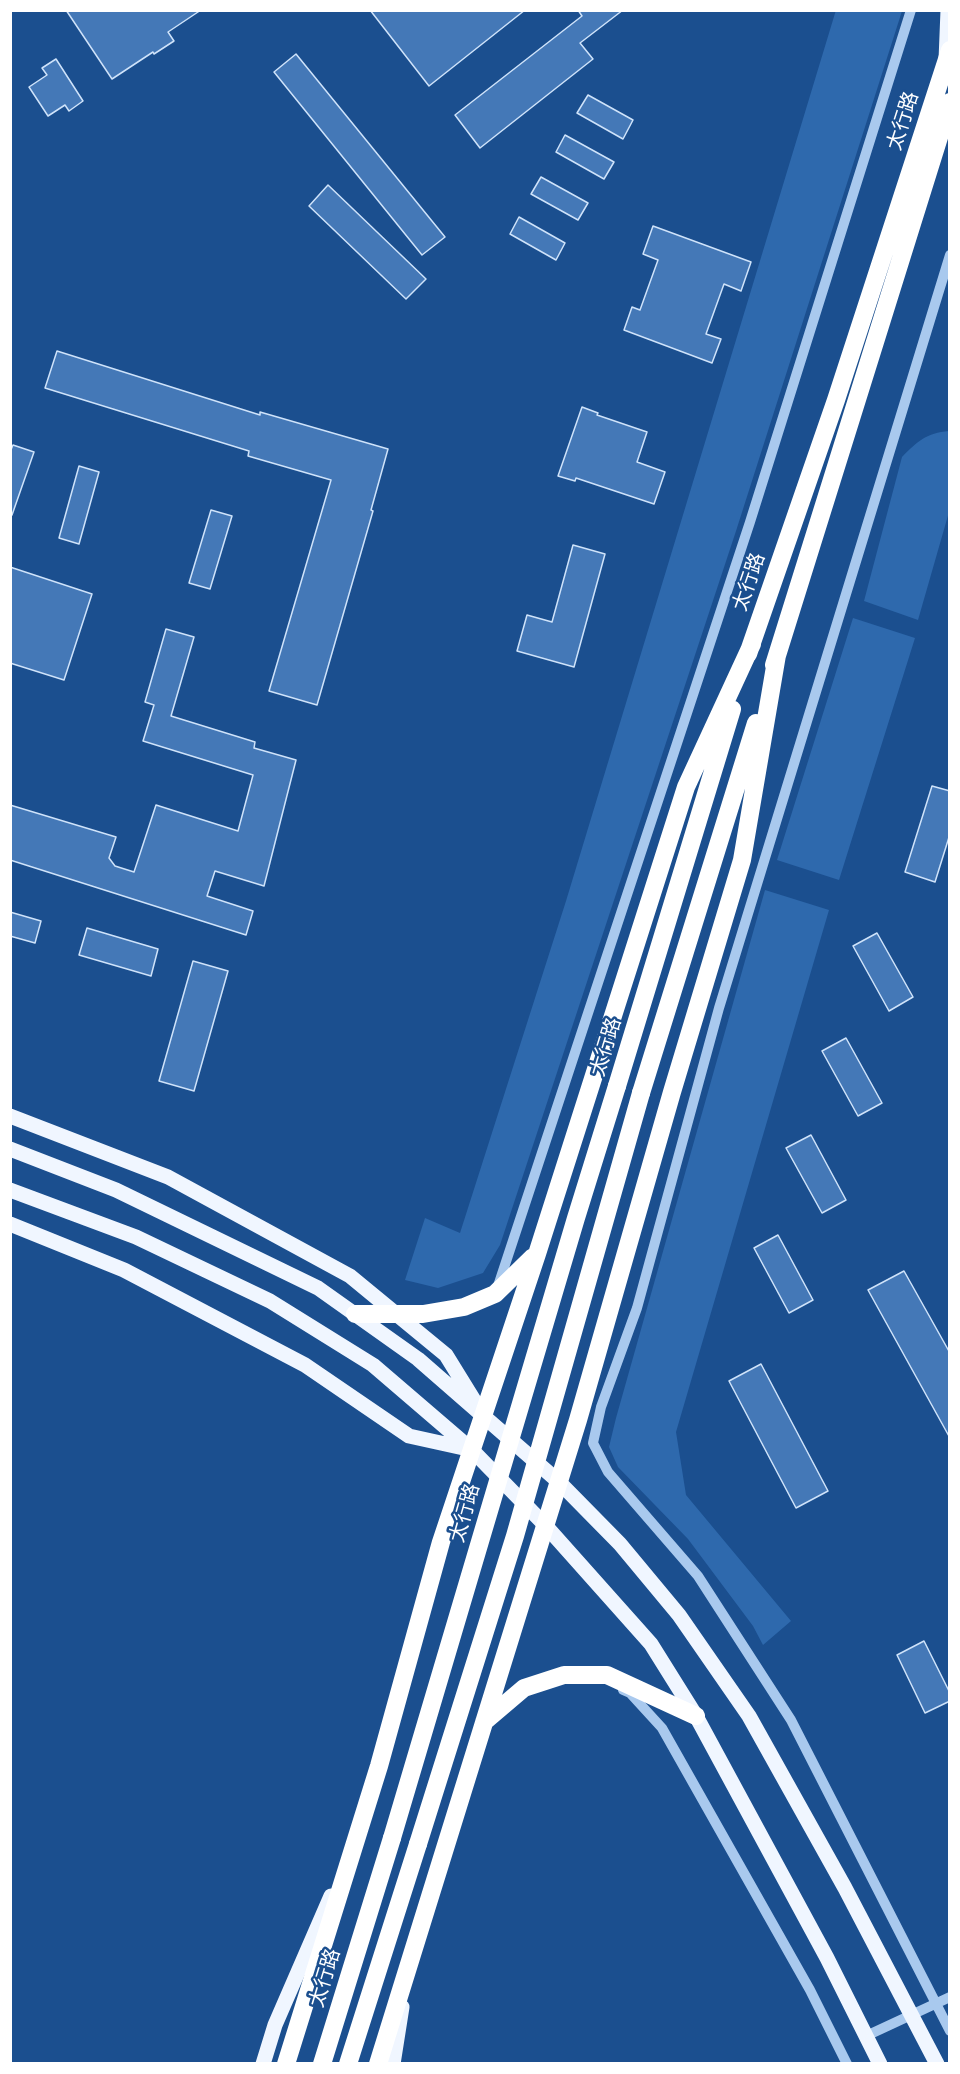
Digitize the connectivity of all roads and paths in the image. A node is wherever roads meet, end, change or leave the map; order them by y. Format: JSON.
{"nodes":[{"id":1,"x":911,"y":10,"type":"edge"},
{"id":2,"x":948,"y":10,"type":"edge"},
{"id":3,"x":948,"y":55,"type":"edge"},
{"id":4,"x":950,"y":102,"type":"edge"},
{"id":5,"x":950,"y":255,"type":"edge"},
{"id":6,"x":752,"y":644,"type":"junction"},
{"id":7,"x":777,"y":654,"type":"junction"},
{"id":8,"x":10,"y":1116,"type":"edge"},
{"id":9,"x":10,"y":1149,"type":"edge"},
{"id":10,"x":10,"y":1190,"type":"edge"},
{"id":11,"x":10,"y":1224,"type":"edge"},
{"id":12,"x":537,"y":1254,"type":"junction"},
{"id":13,"x":495,"y":1294,"type":"junction"},
{"id":14,"x":355,"y":1314,"type":"junction"},
{"id":15,"x":397,"y":1314,"type":"junction"},
{"id":16,"x":483,"y":1415,"type":"junction"},
{"id":17,"x":472,"y":1449,"type":"junction"},
{"id":18,"x":559,"y":1482,"type":"junction"},
{"id":19,"x":545,"y":1525,"type":"junction"},
{"id":20,"x":580,"y":1675,"type":"junction"},
{"id":21,"x":696,"y":1716,"type":"junction"},
{"id":22,"x":484,"y":1722,"type":"junction"},
{"id":23,"x":355,"y":1841,"type":"junction"},
{"id":24,"x":410,"y":1965,"type":"junction"},
{"id":25,"x":950,"y":1997,"type":"edge"},
{"id":26,"x":936,"y":2003,"type":"junction"},
{"id":27,"x":912,"y":2015,"type":"junction"},
{"id":28,"x":950,"y":2031,"type":"edge"},
{"id":29,"x":866,"y":2036,"type":"junction"},
{"id":30,"x":263,"y":2064,"type":"edge"},
{"id":31,"x":286,"y":2064,"type":"edge"},
{"id":32,"x":322,"y":2064,"type":"edge"},
{"id":33,"x":348,"y":2064,"type":"edge"},
{"id":34,"x":378,"y":2064,"type":"edge"},
{"id":35,"x":393,"y":2064,"type":"edge"},
{"id":36,"x":847,"y":2064,"type":"edge"},
{"id":37,"x":880,"y":2064,"type":"edge"},
{"id":38,"x":937,"y":2064,"type":"edge"}],
"edges":[{"from":1,"to":13,"type":"street"},
{"from":2,"to":3,"type":"main road"},
{"from":3,"to":6,"type":"highway","name":"太行路"},
{"from":4,"to":7,"type":"highway","name":"太行路"},
{"from":5,"to":26,"type":"street"},
{"from":6,"to":12,"type":"highway"},
{"from":6,"to":32,"type":"highway","name":"太行路","bridge":true},
{"from":7,"to":18,"type":"highway"},
{"from":7,"to":33,"type":"highway","name":"太行路","bridge":true},
{"from":8,"to":15,"type":"main road"},
{"from":9,"to":14,"type":"main road"},
{"from":10,"to":17,"type":"main road"},
{"from":11,"to":17,"type":"main road"},
{"from":12,"to":13,"type":"highway"},
{"from":12,"to":16,"type":"highway"},
{"from":13,"to":15,"type":"highway"},
{"from":14,"to":15,"type":"highway"},
{"from":14,"to":16,"type":"main road"},
{"from":15,"to":16,"type":"main road"},
{"from":16,"to":17,"type":"highway"},
{"from":16,"to":18,"type":"main road"},
{"from":17,"to":19,"type":"main road"},
{"from":17,"to":23,"type":"highway"},
{"from":18,"to":19,"type":"highway"},
{"from":18,"to":27,"type":"main road"},
{"from":19,"to":21,"type":"main road"},
{"from":19,"to":22,"type":"highway"},
{"from":20,"to":21,"type":"highway"},
{"from":20,"to":22,"type":"highway"},
{"from":20,"to":36,"type":"street"},
{"from":21,"to":29,"type":"main road"},
{"from":22,"to":24,"type":"highway"},
{"from":23,"to":30,"type":"main road"},
{"from":23,"to":31,"type":"highway"},
{"from":24,"to":34,"type":"highway"},
{"from":24,"to":35,"type":"main road"},
{"from":25,"to":26,"type":"street"},
{"from":26,"to":27,"type":"street"},
{"from":26,"to":28,"type":"street"},
{"from":27,"to":29,"type":"street"},
{"from":27,"to":38,"type":"main road"},
{"from":29,"to":37,"type":"main road"}]}
